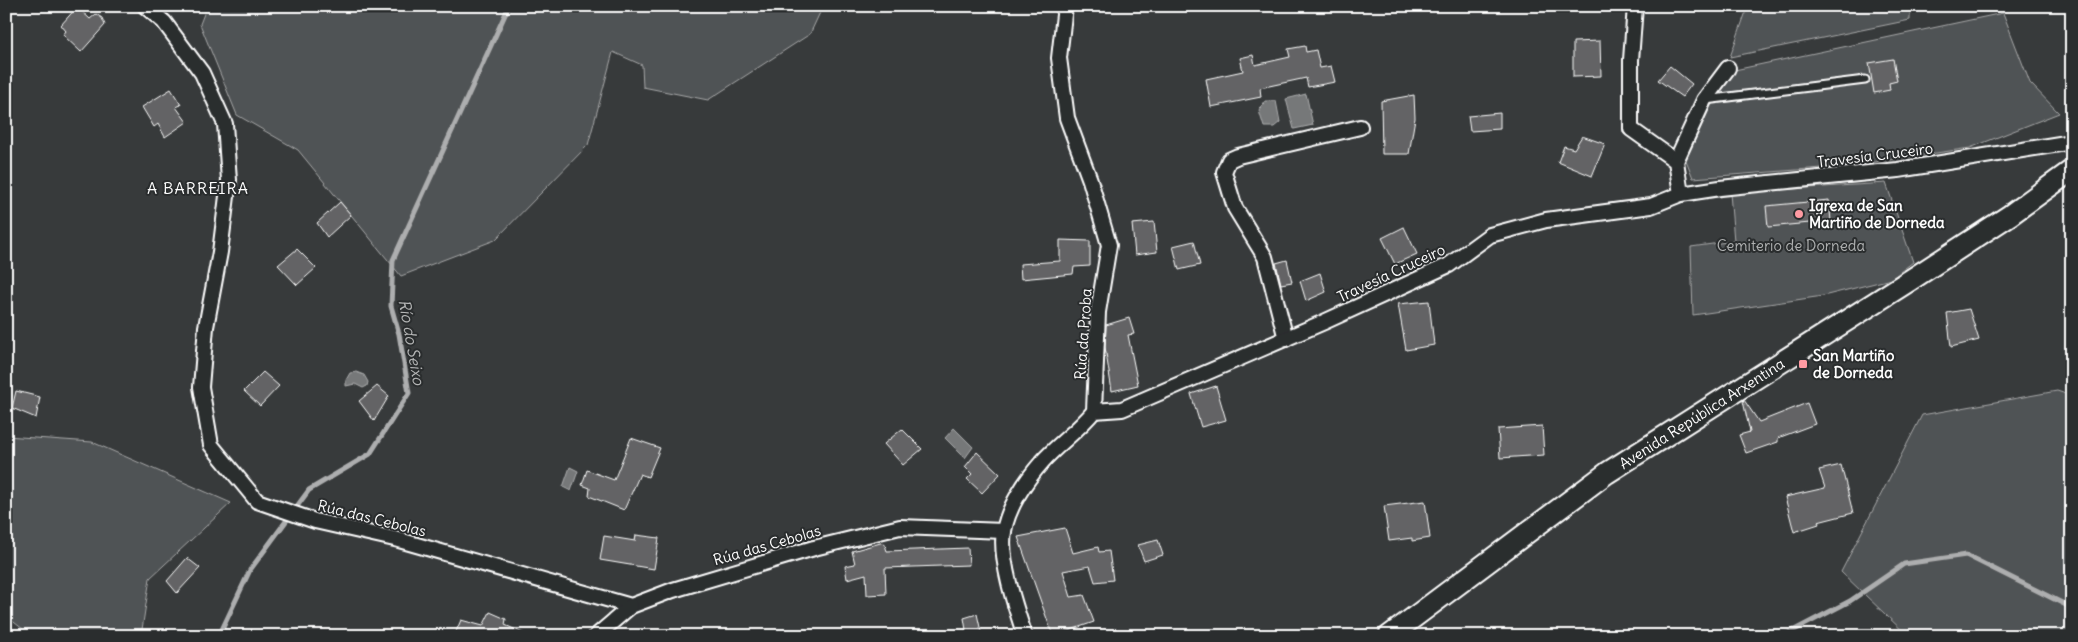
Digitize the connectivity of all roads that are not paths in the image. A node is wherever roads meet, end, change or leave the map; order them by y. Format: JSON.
{"nodes":[{"id":1,"x":145,"y":6,"type":"edge"},
{"id":2,"x":1065,"y":6,"type":"edge"},
{"id":3,"x":1635,"y":6,"type":"edge"},
{"id":4,"x":1728,"y":68,"type":"dead end"},
{"id":5,"x":1866,"y":80,"type":"dead end"},
{"id":6,"x":1704,"y":100,"type":"junction"},
{"id":7,"x":1360,"y":127,"type":"dead end"},
{"id":8,"x":2072,"y":142,"type":"edge"},
{"id":9,"x":1676,"y":161,"type":"junction"},
{"id":10,"x":2072,"y":170,"type":"edge"},
{"id":11,"x":1681,"y":194,"type":"junction"},
{"id":12,"x":1286,"y":339,"type":"junction"},
{"id":13,"x":1094,"y":411,"type":"junction"},
{"id":14,"x":1004,"y":531,"type":"junction"},
{"id":15,"x":631,"y":606,"type":"junction"},
{"id":16,"x":596,"y":636,"type":"edge"},
{"id":17,"x":1025,"y":636,"type":"edge"},
{"id":18,"x":1389,"y":636,"type":"edge"}],
"edges":[{"from":1,"to":15,"type":"street","name":"Rúa das Cebolas"},
{"from":2,"to":13,"type":"street","name":"Rúa da Proba"},
{"from":3,"to":9,"type":"street"},
{"from":4,"to":6,"type":"street"},
{"from":5,"to":6,"type":"lane"},
{"from":6,"to":9,"type":"street"},
{"from":7,"to":12,"type":"street"},
{"from":8,"to":11,"type":"street","name":"Travesía Cruceiro"},
{"from":9,"to":11,"type":"street"},
{"from":10,"to":18,"type":"main road","name":"Avenida República Arxentina"},
{"from":11,"to":12,"type":"street","name":"Travesía Cruceiro"},
{"from":12,"to":13,"type":"street","name":"Travesía Cruceiro"},
{"from":13,"to":14,"type":"street"},
{"from":14,"to":15,"type":"street","name":"Rúa das Cebolas"},
{"from":14,"to":17,"type":"street"},
{"from":15,"to":16,"type":"street"}]}
